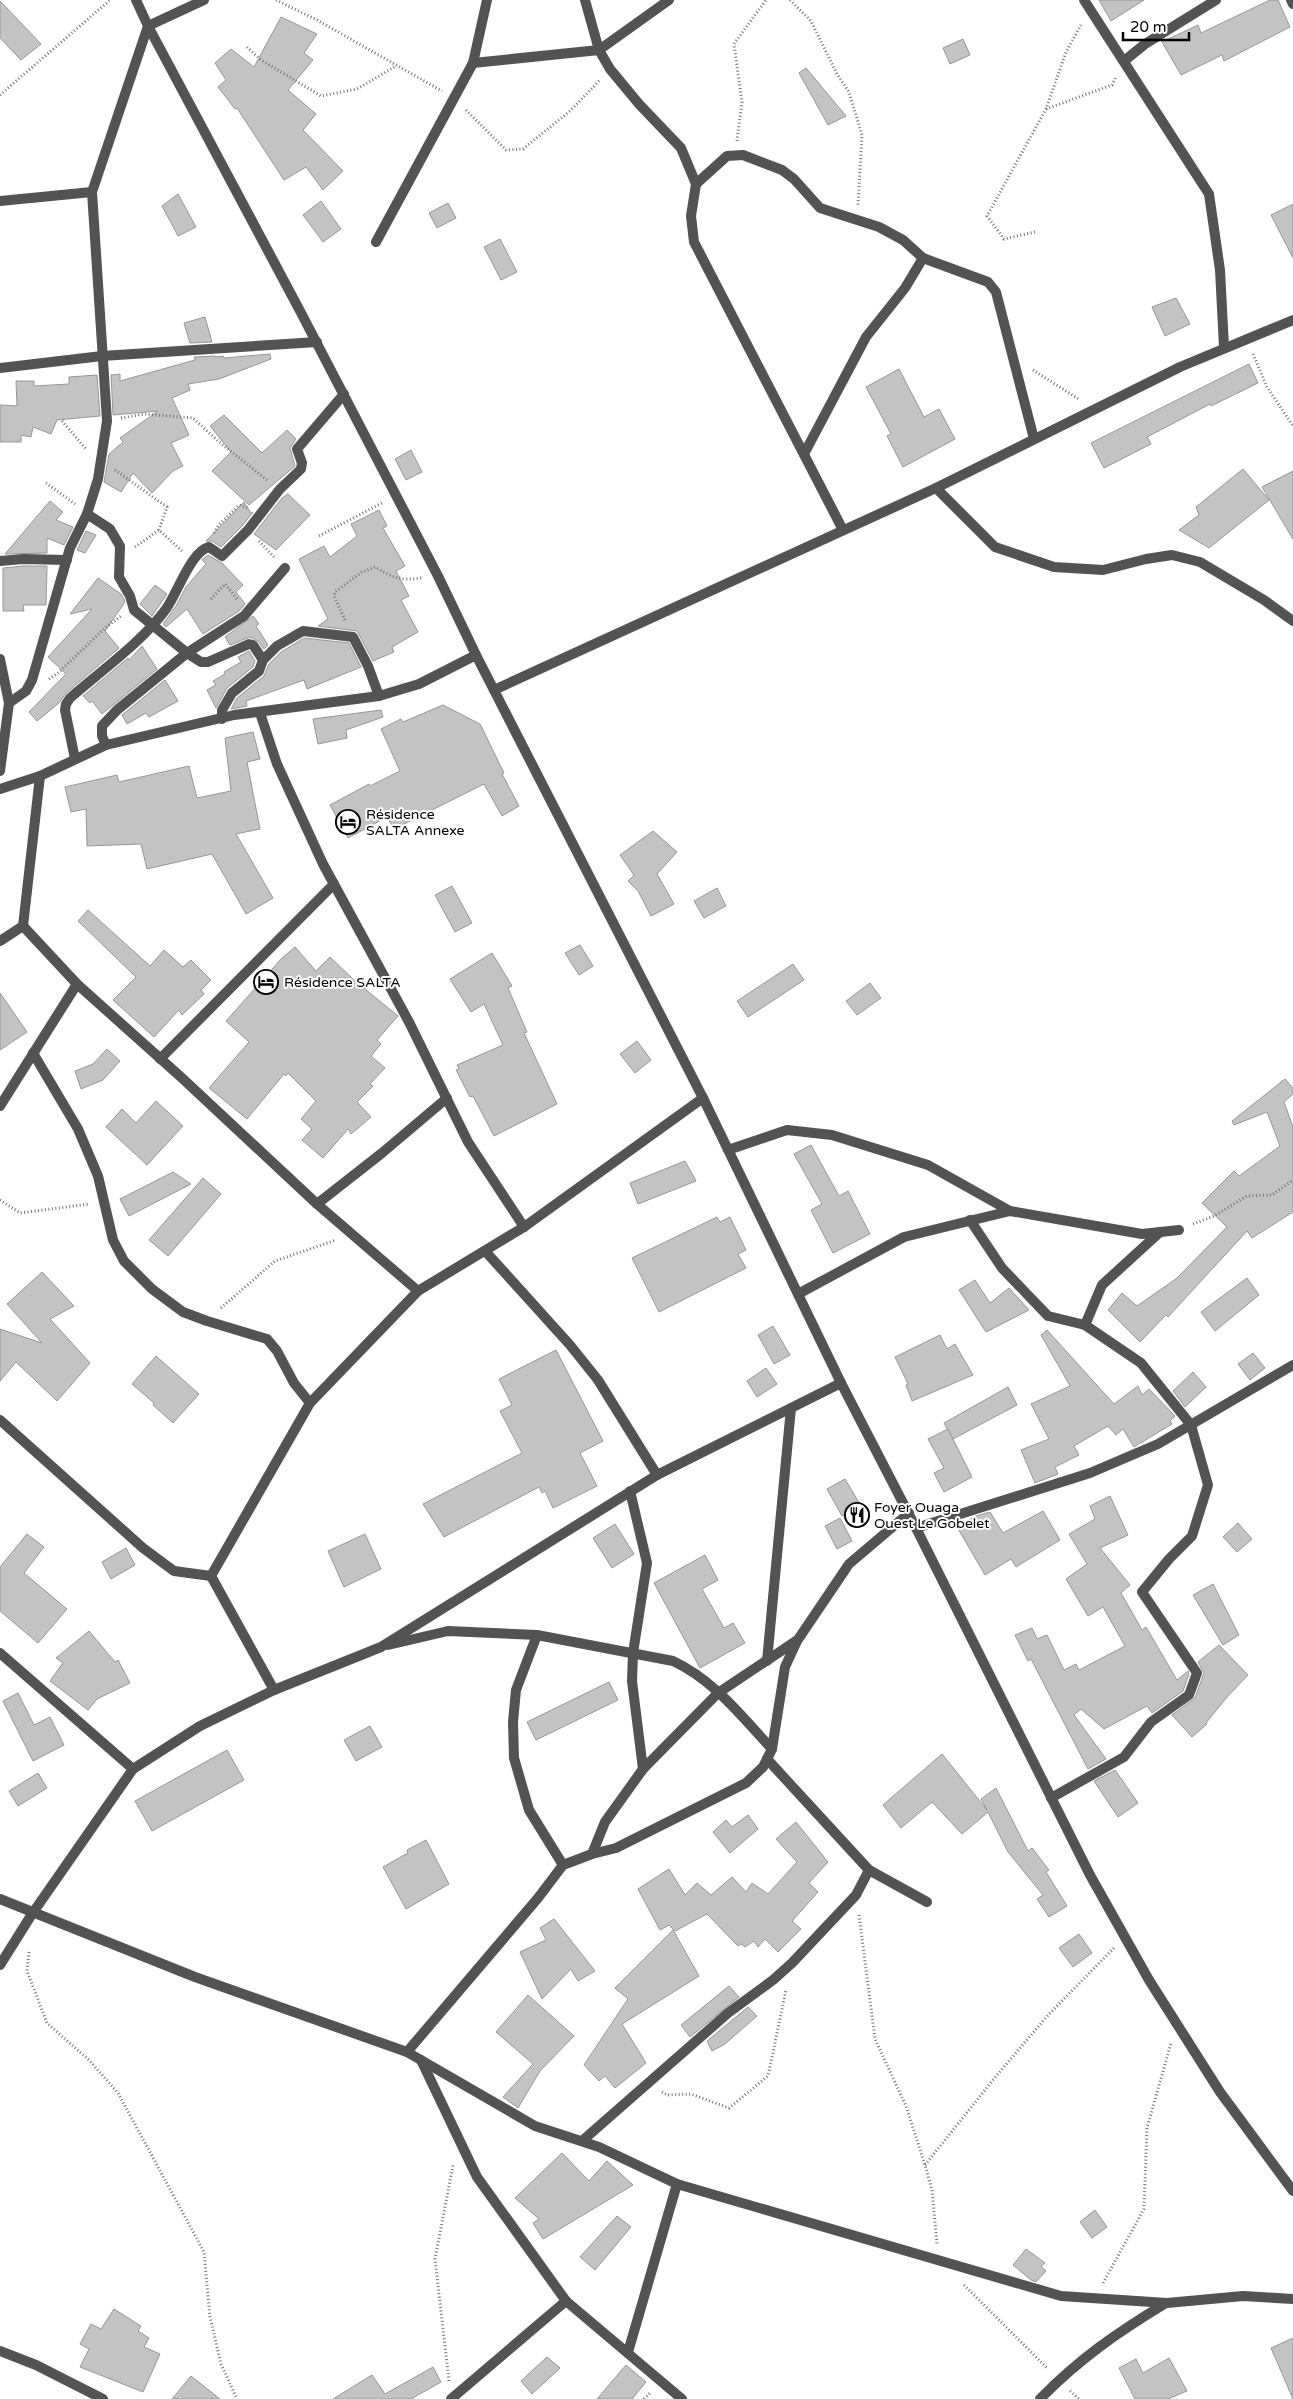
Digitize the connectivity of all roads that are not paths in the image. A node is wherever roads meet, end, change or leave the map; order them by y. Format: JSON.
{"nodes":[{"id":1,"x":136,"y":0,"type":"edge"},
{"id":2,"x":204,"y":0,"type":"edge"},
{"id":3,"x":486,"y":0,"type":"edge"},
{"id":4,"x":585,"y":0,"type":"edge"},
{"id":5,"x":669,"y":0,"type":"edge"},
{"id":6,"x":1216,"y":0,"type":"edge"},
{"id":7,"x":1291,"y":0,"type":"edge"},
{"id":8,"x":1086,"y":4,"type":"edge"},
{"id":9,"x":1293,"y":4,"type":"edge"},
{"id":10,"x":148,"y":26,"type":"junction"},
{"id":11,"x":599,"y":50,"type":"junction"},
{"id":12,"x":1124,"y":61,"type":"junction"},
{"id":13,"x":473,"y":63,"type":"junction"},
{"id":14,"x":696,"y":184,"type":"junction"},
{"id":15,"x":92,"y":192,"type":"junction"},
{"id":16,"x":0,"y":201,"type":"edge"},
{"id":17,"x":376,"y":242,"type":"dead end"},
{"id":18,"x":923,"y":258,"type":"junction"},
{"id":19,"x":1293,"y":320,"type":"edge"},
{"id":20,"x":317,"y":342,"type":"junction"},
{"id":21,"x":1224,"y":347,"type":"junction"},
{"id":22,"x":102,"y":356,"type":"junction"},
{"id":23,"x":0,"y":368,"type":"edge"},
{"id":24,"x":344,"y":394,"type":"junction"},
{"id":25,"x":1034,"y":439,"type":"junction"},
{"id":26,"x":804,"y":454,"type":"junction"},
{"id":27,"x":936,"y":488,"type":"junction"},
{"id":28,"x":87,"y":514,"type":"junction"},
{"id":29,"x":843,"y":530,"type":"junction"},
{"id":30,"x":67,"y":560,"type":"junction"},
{"id":31,"x":0,"y":561,"type":"edge"},
{"id":32,"x":285,"y":568,"type":"dead end"},
{"id":33,"x":1293,"y":621,"type":"edge"},
{"id":34,"x":153,"y":624,"type":"junction"},
{"id":35,"x":187,"y":653,"type":"junction"},
{"id":36,"x":476,"y":656,"type":"junction"},
{"id":37,"x":0,"y":659,"type":"edge"},
{"id":38,"x":264,"y":660,"type":"junction"},
{"id":39,"x":494,"y":690,"type":"junction"},
{"id":40,"x":379,"y":696,"type":"junction"},
{"id":41,"x":9,"y":703,"type":"junction"},
{"id":42,"x":260,"y":713,"type":"junction"},
{"id":43,"x":222,"y":719,"type":"junction"},
{"id":44,"x":106,"y":745,"type":"junction"},
{"id":45,"x":75,"y":759,"type":"junction"},
{"id":46,"x":0,"y":772,"type":"edge"},
{"id":47,"x":40,"y":776,"type":"junction"},
{"id":48,"x":0,"y":789,"type":"edge"},
{"id":49,"x":334,"y":884,"type":"junction"},
{"id":50,"x":23,"y":926,"type":"junction"},
{"id":51,"x":0,"y":941,"type":"edge"},
{"id":52,"x":76,"y":984,"type":"junction"},
{"id":53,"x":33,"y":1053,"type":"junction"},
{"id":54,"x":160,"y":1059,"type":"junction"},
{"id":55,"x":447,"y":1098,"type":"junction"},
{"id":56,"x":703,"y":1098,"type":"junction"},
{"id":57,"x":0,"y":1106,"type":"edge"},
{"id":58,"x":728,"y":1150,"type":"junction"},
{"id":59,"x":317,"y":1204,"type":"junction"},
{"id":60,"x":1010,"y":1211,"type":"junction"},
{"id":61,"x":970,"y":1220,"type":"junction"},
{"id":62,"x":524,"y":1227,"type":"junction"},
{"id":63,"x":1179,"y":1230,"type":"road end"},
{"id":64,"x":1160,"y":1232,"type":"junction"},
{"id":65,"x":486,"y":1252,"type":"junction"},
{"id":66,"x":418,"y":1291,"type":"junction"},
{"id":67,"x":798,"y":1294,"type":"junction"},
{"id":68,"x":1085,"y":1325,"type":"junction"},
{"id":69,"x":1293,"y":1365,"type":"edge"},
{"id":70,"x":841,"y":1383,"type":"junction"},
{"id":71,"x":310,"y":1403,"type":"junction"},
{"id":72,"x":791,"y":1408,"type":"junction"},
{"id":73,"x":0,"y":1420,"type":"edge"},
{"id":74,"x":1191,"y":1425,"type":"junction"},
{"id":75,"x":657,"y":1475,"type":"junction"},
{"id":76,"x":630,"y":1491,"type":"junction"},
{"id":77,"x":909,"y":1513,"type":"junction"},
{"id":78,"x":916,"y":1528,"type":"junction"},
{"id":79,"x":211,"y":1576,"type":"junction"},
{"id":80,"x":537,"y":1635,"type":"junction"},
{"id":81,"x":797,"y":1641,"type":"junction"},
{"id":82,"x":381,"y":1647,"type":"junction"},
{"id":83,"x":0,"y":1653,"type":"edge"},
{"id":84,"x":633,"y":1653,"type":"junction"},
{"id":85,"x":766,"y":1661,"type":"junction"},
{"id":86,"x":274,"y":1690,"type":"junction"},
{"id":87,"x":718,"y":1693,"type":"junction"},
{"id":88,"x":769,"y":1754,"type":"junction"},
{"id":89,"x":133,"y":1768,"type":"junction"},
{"id":90,"x":644,"y":1769,"type":"junction"},
{"id":91,"x":1051,"y":1798,"type":"junction"},
{"id":92,"x":592,"y":1854,"type":"junction"},
{"id":93,"x":564,"y":1865,"type":"junction"},
{"id":94,"x":869,"y":1870,"type":"junction"},
{"id":95,"x":0,"y":1899,"type":"edge"},
{"id":96,"x":927,"y":1902,"type":"dead end"},
{"id":97,"x":32,"y":1914,"type":"junction"},
{"id":98,"x":0,"y":1966,"type":"edge"},
{"id":99,"x":407,"y":2052,"type":"junction"},
{"id":100,"x":420,"y":2060,"type":"junction"},
{"id":101,"x":582,"y":2141,"type":"junction"},
{"id":102,"x":677,"y":2184,"type":"junction"},
{"id":103,"x":1293,"y":2190,"type":"edge"},
{"id":104,"x":1293,"y":2299,"type":"edge"},
{"id":105,"x":566,"y":2301,"type":"junction"},
{"id":106,"x":1167,"y":2303,"type":"junction"},
{"id":107,"x":1,"y":2352,"type":"edge"},
{"id":108,"x":628,"y":2352,"type":"junction"},
{"id":109,"x":103,"y":2399,"type":"edge"},
{"id":110,"x":451,"y":2399,"type":"edge"},
{"id":111,"x":682,"y":2399,"type":"edge"},
{"id":112,"x":1040,"y":2399,"type":"edge"}],
"edges":[{"from":1,"to":10,"type":"street"},
{"from":2,"to":10,"type":"street"},
{"from":3,"to":13,"type":"street"},
{"from":4,"to":11,"type":"street"},
{"from":5,"to":11,"type":"street"},
{"from":6,"to":12,"type":"street"},
{"from":7,"to":9,"type":"street"},
{"from":8,"to":12,"type":"street"},
{"from":10,"to":15,"type":"street"},
{"from":10,"to":20,"type":"street"},
{"from":11,"to":13,"type":"street"},
{"from":11,"to":14,"type":"street"},
{"from":12,"to":21,"type":"street"},
{"from":13,"to":17,"type":"street"},
{"from":14,"to":18,"type":"street"},
{"from":14,"to":26,"type":"street"},
{"from":15,"to":16,"type":"street"},
{"from":15,"to":22,"type":"street"},
{"from":18,"to":25,"type":"street"},
{"from":18,"to":26,"type":"street"},
{"from":19,"to":21,"type":"street"},
{"from":20,"to":22,"type":"street"},
{"from":20,"to":24,"type":"street"},
{"from":21,"to":25,"type":"street"},
{"from":22,"to":23,"type":"street"},
{"from":22,"to":28,"type":"street"},
{"from":24,"to":34,"type":"street"},
{"from":24,"to":36,"type":"street"},
{"from":25,"to":27,"type":"street"},
{"from":26,"to":29,"type":"street"},
{"from":27,"to":29,"type":"street"},
{"from":27,"to":33,"type":"street"},
{"from":28,"to":30,"type":"street"},
{"from":28,"to":34,"type":"street"},
{"from":29,"to":39,"type":"street"},
{"from":30,"to":31,"type":"street"},
{"from":30,"to":41,"type":"street"},
{"from":32,"to":35,"type":"street"},
{"from":34,"to":35,"type":"street"},
{"from":34,"to":45,"type":"street"},
{"from":35,"to":38,"type":"street"},
{"from":35,"to":44,"type":"street"},
{"from":36,"to":39,"type":"street"},
{"from":36,"to":40,"type":"street"},
{"from":37,"to":41,"type":"street"},
{"from":38,"to":40,"type":"street"},
{"from":38,"to":43,"type":"street"},
{"from":39,"to":56,"type":"street"},
{"from":40,"to":42,"type":"street"},
{"from":41,"to":46,"type":"street"},
{"from":42,"to":43,"type":"street"},
{"from":42,"to":49,"type":"street"},
{"from":43,"to":44,"type":"street"},
{"from":44,"to":45,"type":"street"},
{"from":45,"to":47,"type":"street"},
{"from":47,"to":48,"type":"street"},
{"from":47,"to":50,"type":"street"},
{"from":49,"to":54,"type":"street"},
{"from":49,"to":55,"type":"street"},
{"from":50,"to":51,"type":"street"},
{"from":50,"to":52,"type":"street"},
{"from":52,"to":53,"type":"street"},
{"from":52,"to":54,"type":"street"},
{"from":53,"to":57,"type":"street"},
{"from":53,"to":71,"type":"street"},
{"from":54,"to":59,"type":"street"},
{"from":55,"to":59,"type":"street"},
{"from":55,"to":62,"type":"street"},
{"from":56,"to":58,"type":"street"},
{"from":56,"to":62,"type":"street"},
{"from":58,"to":60,"type":"street"},
{"from":58,"to":67,"type":"street"},
{"from":59,"to":66,"type":"street"},
{"from":60,"to":61,"type":"street"},
{"from":60,"to":64,"type":"street"},
{"from":61,"to":67,"type":"street"},
{"from":61,"to":68,"type":"street"},
{"from":62,"to":65,"type":"street"},
{"from":63,"to":64,"type":"street"},
{"from":64,"to":68,"type":"street"},
{"from":65,"to":66,"type":"street"},
{"from":65,"to":75,"type":"street"},
{"from":66,"to":71,"type":"street"},
{"from":67,"to":70,"type":"street"},
{"from":68,"to":74,"type":"street"},
{"from":69,"to":74,"type":"street"},
{"from":70,"to":72,"type":"street"},
{"from":70,"to":77,"type":"street"},
{"from":71,"to":79,"type":"street"},
{"from":72,"to":75,"type":"street"},
{"from":72,"to":85,"type":"street"},
{"from":73,"to":79,"type":"street"},
{"from":74,"to":78,"type":"street"},
{"from":74,"to":91,"type":"street"},
{"from":75,"to":76,"type":"street"},
{"from":76,"to":82,"type":"street"},
{"from":76,"to":84,"type":"street"},
{"from":77,"to":78,"type":"street"},
{"from":77,"to":81,"type":"street"},
{"from":78,"to":91,"type":"street"},
{"from":79,"to":86,"type":"street"},
{"from":80,"to":82,"type":"street"},
{"from":80,"to":84,"type":"street"},
{"from":80,"to":93,"type":"street"},
{"from":81,"to":85,"type":"street"},
{"from":81,"to":88,"type":"street"},
{"from":82,"to":86,"type":"street"},
{"from":83,"to":89,"type":"street"},
{"from":84,"to":87,"type":"street"},
{"from":84,"to":90,"type":"street"},
{"from":85,"to":87,"type":"street"},
{"from":86,"to":89,"type":"street"},
{"from":87,"to":88,"type":"street"},
{"from":87,"to":90,"type":"street"},
{"from":88,"to":92,"type":"street"},
{"from":88,"to":94,"type":"street"},
{"from":89,"to":97,"type":"street"},
{"from":90,"to":92,"type":"street"},
{"from":91,"to":103,"type":"street"},
{"from":92,"to":93,"type":"street"},
{"from":93,"to":99,"type":"street"},
{"from":94,"to":96,"type":"street"},
{"from":94,"to":101,"type":"street"},
{"from":95,"to":97,"type":"street"},
{"from":97,"to":98,"type":"street"},
{"from":97,"to":99,"type":"street"},
{"from":99,"to":100,"type":"street"},
{"from":100,"to":101,"type":"street"},
{"from":100,"to":105,"type":"street"},
{"from":101,"to":102,"type":"street"},
{"from":102,"to":106,"type":"street"},
{"from":102,"to":108,"type":"street"},
{"from":104,"to":106,"type":"street"},
{"from":105,"to":108,"type":"street"},
{"from":105,"to":110,"type":"street"},
{"from":106,"to":112,"type":"street"},
{"from":107,"to":109,"type":"street"},
{"from":108,"to":111,"type":"street"}]}
